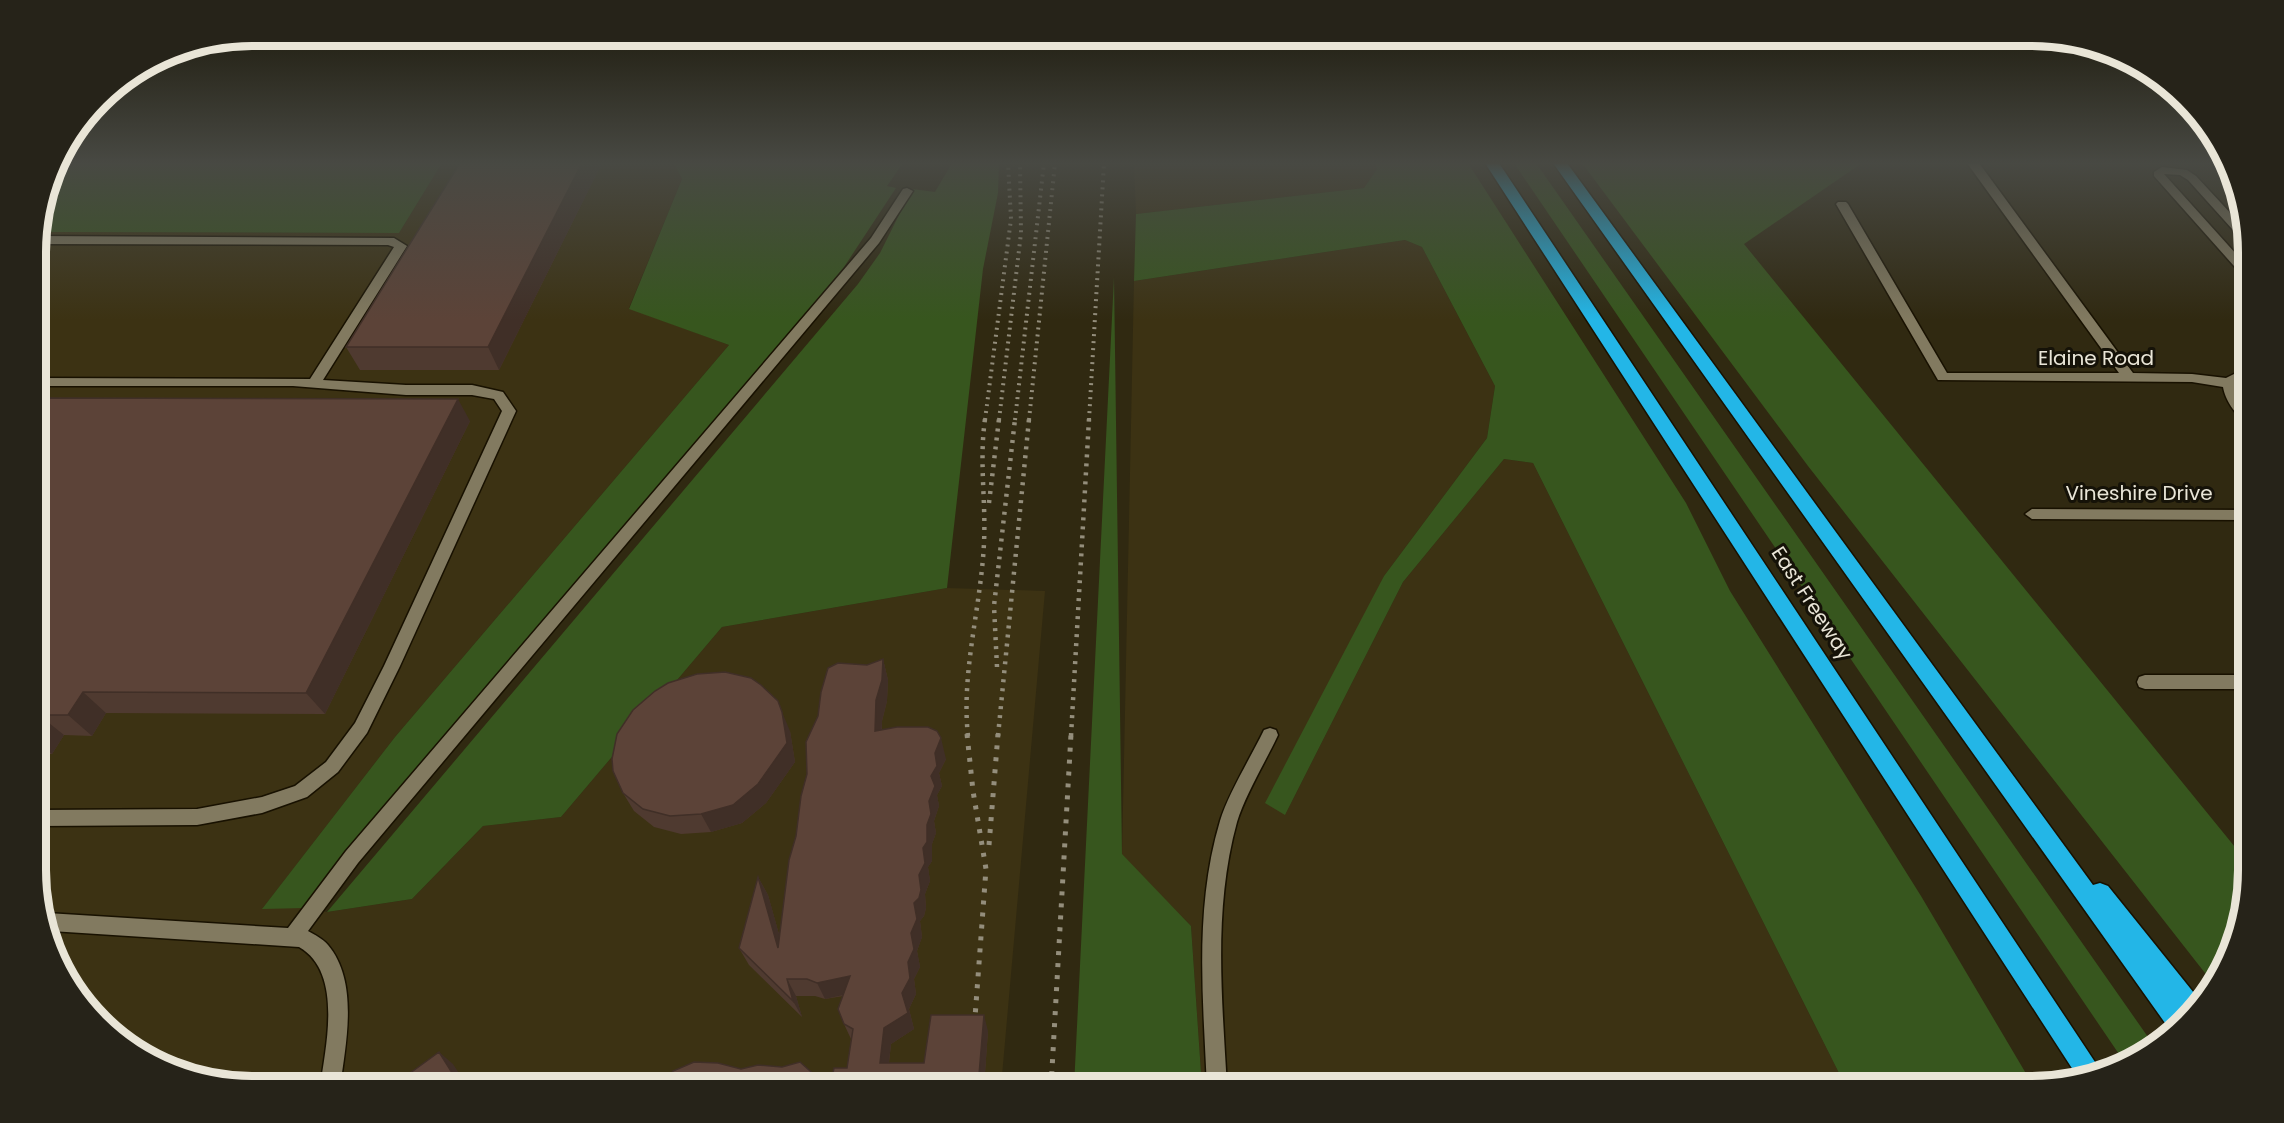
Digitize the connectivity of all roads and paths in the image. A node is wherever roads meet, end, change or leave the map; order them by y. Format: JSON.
{"nodes":[{"id":1,"x":891,"y":215,"type":"edge"},
{"id":2,"x":1526,"y":215,"type":"edge"},
{"id":3,"x":1598,"y":215,"type":"edge"},
{"id":4,"x":1849,"y":215,"type":"edge"},
{"id":5,"x":2011,"y":215,"type":"edge"},
{"id":6,"x":2195,"y":215,"type":"edge"},
{"id":7,"x":47,"y":240,"type":"edge"},
{"id":8,"x":2238,"y":263,"type":"edge"},
{"id":9,"x":2129,"y":378,"type":"junction"},
{"id":10,"x":2238,"y":378,"type":"edge"},
{"id":11,"x":47,"y":382,"type":"edge"},
{"id":12,"x":314,"y":383,"type":"junction"},
{"id":13,"x":2229,"y":383,"type":"junction"},
{"id":14,"x":2238,"y":404,"type":"edge"},
{"id":15,"x":2032,"y":514,"type":"dead end"},
{"id":16,"x":2238,"y":515,"type":"edge"},
{"id":17,"x":1901,"y":636,"type":"junction"},
{"id":18,"x":2145,"y":682,"type":"dead end"},
{"id":19,"x":2238,"y":682,"type":"edge"},
{"id":20,"x":1270,"y":735,"type":"dead end"},
{"id":21,"x":46,"y":818,"type":"edge"},
{"id":22,"x":54,"y":922,"type":"edge"},
{"id":23,"x":292,"y":938,"type":"junction"},
{"id":24,"x":2187,"y":1004,"type":"edge"},
{"id":25,"x":2175,"y":1017,"type":"edge"},
{"id":26,"x":2071,"y":1047,"type":"junction"},
{"id":27,"x":2086,"y":1069,"type":"edge"},
{"id":28,"x":2081,"y":1070,"type":"edge"},
{"id":29,"x":331,"y":1076,"type":"edge"},
{"id":30,"x":1216,"y":1076,"type":"edge"}],
"edges":[{"from":1,"to":23,"type":"street"},
{"from":2,"to":26,"type":"highway","name":"East Freeway"},
{"from":3,"to":17,"type":"highway"},
{"from":4,"to":9,"type":"street","name":"Elaine Road"},
{"from":5,"to":9,"type":"street"},
{"from":6,"to":8,"type":"street"},
{"from":7,"to":12,"type":"street"},
{"from":9,"to":13,"type":"street","name":"Elaine Road"},
{"from":10,"to":13,"type":"street","name":"Elaine Road"},
{"from":11,"to":12,"type":"street"},
{"from":12,"to":21,"type":"street"},
{"from":13,"to":14,"type":"street"},
{"from":15,"to":16,"type":"street","name":"Vineshire Drive"},
{"from":17,"to":24,"type":"highway"},
{"from":17,"to":25,"type":"highway"},
{"from":18,"to":19,"type":"street"},
{"from":20,"to":30,"type":"street"},
{"from":22,"to":23,"type":"street"},
{"from":23,"to":29,"type":"street"},
{"from":26,"to":27,"type":"highway","name":"East Freeway"},
{"from":26,"to":28,"type":"highway"}]}
